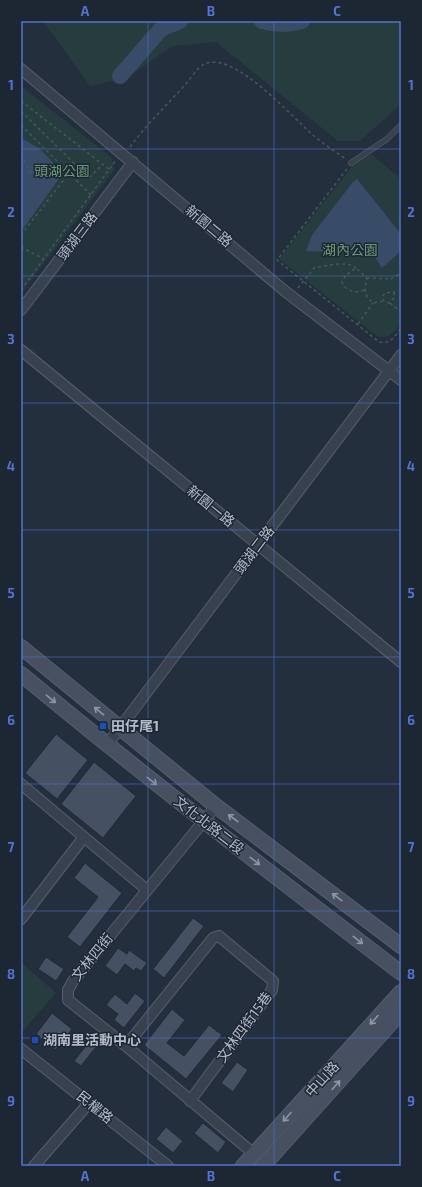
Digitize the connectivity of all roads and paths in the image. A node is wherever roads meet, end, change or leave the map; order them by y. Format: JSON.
{"nodes":[{"id":1,"x":21,"y":69,"type":"edge"},
{"id":2,"x":21,"y":101,"type":"edge"},
{"id":3,"x":21,"y":111,"type":"edge"},
{"id":4,"x":401,"y":125,"type":"edge"},
{"id":5,"x":21,"y":126,"type":"edge"},
{"id":6,"x":130,"y":147,"type":"dead end"},
{"id":7,"x":21,"y":155,"type":"edge"},
{"id":8,"x":22,"y":159,"type":"edge"},
{"id":9,"x":117,"y":159,"type":"dead end"},
{"id":10,"x":133,"y":162,"type":"junction"},
{"id":11,"x":351,"y":163,"type":"junction"},
{"id":12,"x":103,"y":164,"type":"junction"},
{"id":13,"x":110,"y":170,"type":"junction"},
{"id":14,"x":69,"y":173,"type":"junction"},
{"id":15,"x":31,"y":174,"type":"dead end"},
{"id":16,"x":92,"y":196,"type":"junction"},
{"id":17,"x":96,"y":200,"type":"dead end"},
{"id":18,"x":21,"y":235,"type":"edge"},
{"id":19,"x":21,"y":247,"type":"edge"},
{"id":20,"x":44,"y":259,"type":"junction"},
{"id":21,"x":356,"y":268,"type":"junction"},
{"id":22,"x":401,"y":273,"type":"edge"},
{"id":23,"x":367,"y":278,"type":"junction"},
{"id":24,"x":304,"y":281,"type":"junction"},
{"id":25,"x":298,"y":288,"type":"dead end"},
{"id":26,"x":21,"y":290,"type":"edge"},
{"id":27,"x":364,"y":290,"type":"junction"},
{"id":28,"x":384,"y":301,"type":"junction"},
{"id":29,"x":373,"y":303,"type":"junction"},
{"id":30,"x":389,"y":303,"type":"junction"},
{"id":31,"x":21,"y":310,"type":"edge"},
{"id":32,"x":401,"y":312,"type":"edge"},
{"id":33,"x":358,"y":324,"type":"junction"},
{"id":34,"x":401,"y":328,"type":"edge"},
{"id":35,"x":21,"y":350,"type":"edge"},
{"id":36,"x":401,"y":354,"type":"edge"},
{"id":37,"x":389,"y":370,"type":"junction"},
{"id":38,"x":401,"y":380,"type":"edge"},
{"id":39,"x":259,"y":545,"type":"junction"},
{"id":40,"x":21,"y":648,"type":"edge"},
{"id":41,"x":401,"y":662,"type":"edge"},
{"id":42,"x":21,"y":674,"type":"edge"},
{"id":43,"x":120,"y":728,"type":"junction"},
{"id":44,"x":107,"y":745,"type":"junction"},
{"id":45,"x":21,"y":785,"type":"edge"},
{"id":46,"x":216,"y":806,"type":"junction"},
{"id":47,"x":204,"y":821,"type":"junction"},
{"id":48,"x":84,"y":837,"type":"junction"},
{"id":49,"x":147,"y":890,"type":"junction"},
{"id":50,"x":21,"y":919,"type":"edge"},
{"id":51,"x":401,"y":946,"type":"edge"},
{"id":52,"x":401,"y":973,"type":"edge"},
{"id":53,"x":401,"y":992,"type":"edge"},
{"id":54,"x":401,"y":1012,"type":"edge"},
{"id":55,"x":126,"y":1046,"type":"junction"},
{"id":56,"x":21,"y":1049,"type":"edge"},
{"id":57,"x":190,"y":1101,"type":"junction"},
{"id":58,"x":89,"y":1103,"type":"junction"},
{"id":59,"x":254,"y":1154,"type":"junction"},
{"id":60,"x":34,"y":1166,"type":"edge"},
{"id":61,"x":168,"y":1166,"type":"edge"},
{"id":62,"x":243,"y":1166,"type":"edge"},
{"id":63,"x":264,"y":1166,"type":"edge"}],
"edges":[{"from":1,"to":10,"type":"street","name":"新園二路"},
{"from":2,"to":12,"type":"path"},
{"from":3,"to":12,"type":"path"},
{"from":4,"to":11,"type":"lane"},
{"from":5,"to":14,"type":"path"},
{"from":6,"to":11,"type":"path"},
{"from":7,"to":8,"type":"path"},
{"from":8,"to":15,"type":"path"},
{"from":9,"to":13,"type":"path"},
{"from":10,"to":31,"type":"street","name":"頭湖三路"},
{"from":10,"to":37,"type":"street","name":"新園二路"},
{"from":11,"to":24,"type":"path"},
{"from":12,"to":13,"type":"path"},
{"from":13,"to":16,"type":"path"},
{"from":14,"to":16,"type":"path"},
{"from":14,"to":18,"type":"path"},
{"from":16,"to":17,"type":"path"},
{"from":16,"to":20,"type":"path"},
{"from":19,"to":20,"type":"path"},
{"from":20,"to":26,"type":"path"},
{"from":21,"to":23,"type":"path"},
{"from":21,"to":24,"type":"path"},
{"from":21,"to":27,"type":"path"},
{"from":22,"to":23,"type":"path"},
{"from":23,"to":27,"type":"path"},
{"from":24,"to":25,"type":"path"},
{"from":24,"to":33,"type":"path"},
{"from":27,"to":29,"type":"path"},
{"from":28,"to":29,"type":"path"},
{"from":28,"to":30,"type":"path"},
{"from":28,"to":30,"type":"path"},
{"from":29,"to":33,"type":"path"},
{"from":30,"to":32,"type":"path"},
{"from":33,"to":34,"type":"path"},
{"from":35,"to":39,"type":"street","name":"新園一路"},
{"from":36,"to":37,"type":"street","name":"頭湖二路"},
{"from":37,"to":38,"type":"street","name":"新園二路"},
{"from":37,"to":39,"type":"street","name":"頭湖二路"},
{"from":39,"to":41,"type":"street","name":"新園一路"},
{"from":39,"to":43,"type":"street","name":"頭湖二路"},
{"from":43,"to":40,"type":"street","name":"文化北路二段","one_way":true},
{"from":42,"to":44,"type":"street","name":"文化北路二段","one_way":true},
{"from":43,"to":44,"type":"street","name":"頭湖二路"},
{"from":43,"to":46,"type":"street","name":"文化北路二段"},
{"from":44,"to":47,"type":"street","name":"文化北路二段","one_way":true},
{"from":45,"to":48,"type":"street"},
{"from":46,"to":47,"type":"street","name":"文林四街"},
{"from":51,"to":46,"type":"street","name":"文化北路二段","one_way":true},
{"from":47,"to":49,"type":"street","name":"文林四街"},
{"from":47,"to":52,"type":"street","name":"文化北路二段","one_way":true},
{"from":48,"to":49,"type":"street"},
{"from":48,"to":50,"type":"street"},
{"from":49,"to":55,"type":"street","name":"文林四街"},
{"from":53,"to":59,"type":"street","name":"中山路","one_way":true},
{"from":63,"to":54,"type":"street","name":"中山路","one_way":true},
{"from":55,"to":57,"type":"street","name":"文林四街"},
{"from":55,"to":57,"type":"street","name":"文林四街15巷"},
{"from":56,"to":58,"type":"street","name":"民權路"},
{"from":57,"to":59,"type":"street","name":"文林四街"},
{"from":58,"to":60,"type":"street"},
{"from":58,"to":61,"type":"street","name":"民權路"},
{"from":59,"to":62,"type":"street","name":"中山路"}]}
